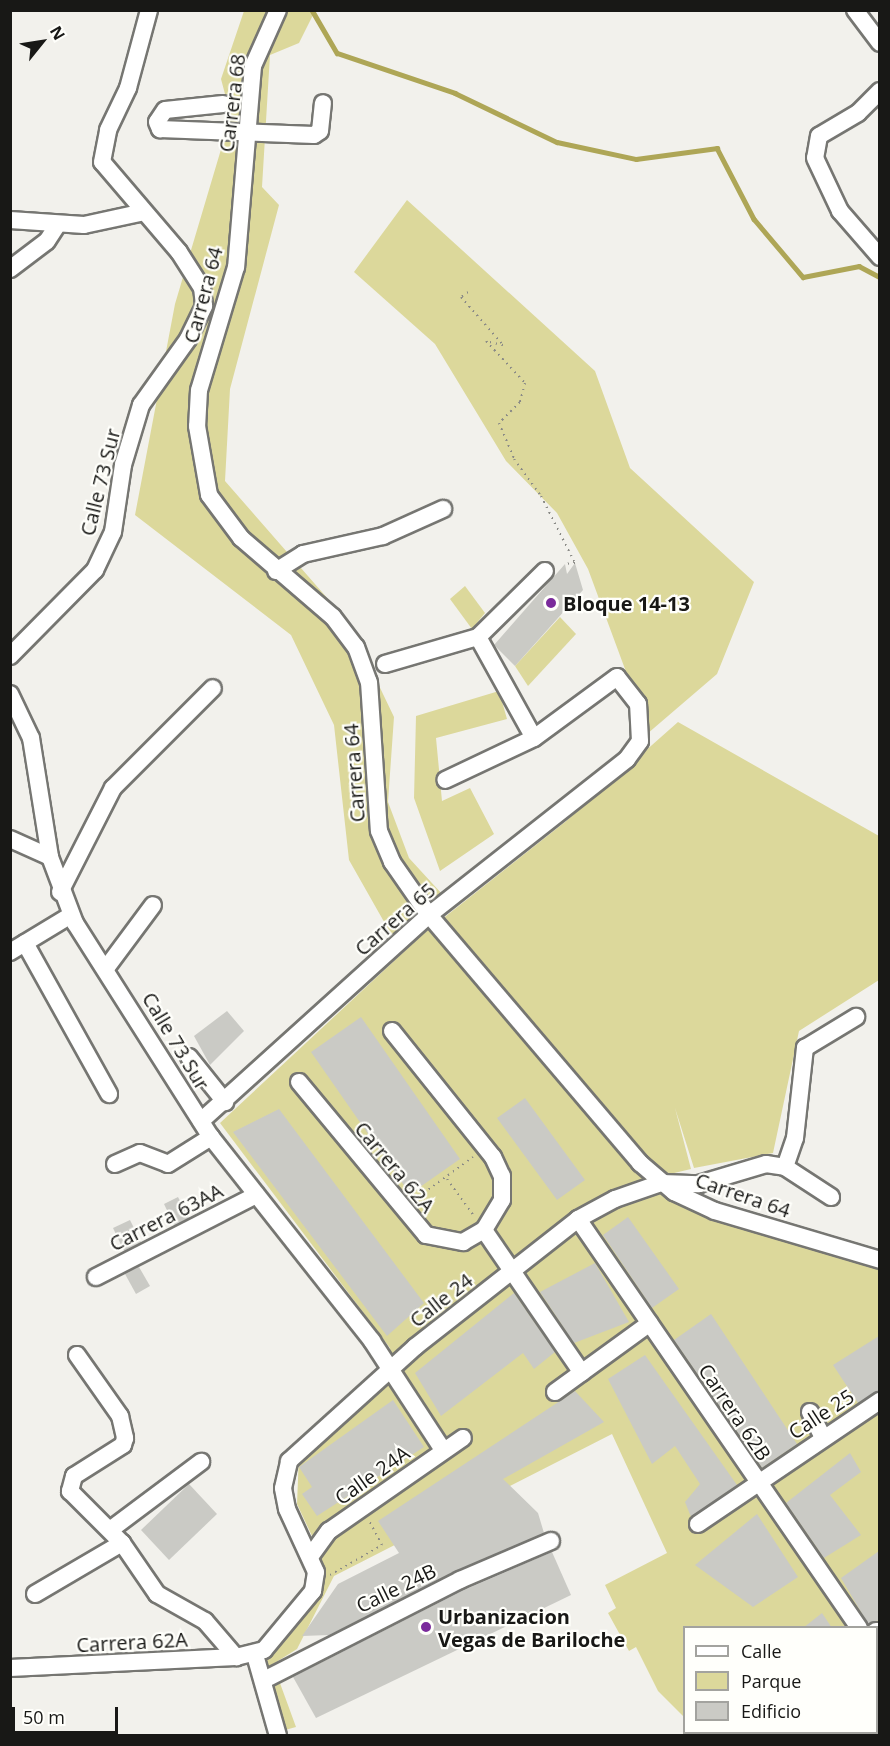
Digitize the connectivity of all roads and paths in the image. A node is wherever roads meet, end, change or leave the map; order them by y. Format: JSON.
{"nodes":[{"id":1,"x":149,"y":10,"type":"edge"},
{"id":2,"x":278,"y":10,"type":"edge"},
{"id":3,"x":855,"y":10,"type":"edge"},
{"id":4,"x":879,"y":43,"type":"edge"},
{"id":5,"x":879,"y":91,"type":"edge"},
{"id":6,"x":324,"y":103,"type":"dead end"},
{"id":7,"x":223,"y":104,"type":"dead end"},
{"id":8,"x":247,"y":131,"type":"junction"},
{"id":9,"x":244,"y":206,"type":"joint"},
{"id":10,"x":144,"y":212,"type":"junction"},
{"id":11,"x":10,"y":220,"type":"edge"},
{"id":12,"x":56,"y":227,"type":"junction"},
{"id":13,"x":879,"y":257,"type":"edge"},
{"id":14,"x":10,"y":270,"type":"edge"},
{"id":15,"x":468,"y":292,"type":"dead end"},
{"id":16,"x":443,"y":509,"type":"dead end"},
{"id":17,"x":565,"y":564,"type":"dead end"},
{"id":18,"x":276,"y":571,"type":"junction"},
{"id":19,"x":545,"y":571,"type":"dead end"},
{"id":20,"x":478,"y":638,"type":"junction"},
{"id":21,"x":10,"y":656,"type":"edge"},
{"id":22,"x":385,"y":664,"type":"dead end"},
{"id":23,"x":213,"y":688,"type":"dead end"},
{"id":24,"x":10,"y":694,"type":"edge"},
{"id":25,"x":534,"y":738,"type":"junction"},
{"id":26,"x":445,"y":780,"type":"dead end"},
{"id":27,"x":10,"y":839,"type":"edge"},
{"id":28,"x":50,"y":857,"type":"junction"},
{"id":29,"x":60,"y":892,"type":"junction"},
{"id":30,"x":153,"y":904,"type":"dead end"},
{"id":31,"x":70,"y":915,"type":"junction"},
{"id":32,"x":429,"y":915,"type":"junction"},
{"id":33,"x":26,"y":944,"type":"junction"},
{"id":34,"x":10,"y":952,"type":"edge"},
{"id":35,"x":107,"y":967,"type":"junction"},
{"id":36,"x":856,"y":1017,"type":"dead end"},
{"id":37,"x":392,"y":1031,"type":"dead end"},
{"id":38,"x":189,"y":1057,"type":"dead end"},
{"id":39,"x":299,"y":1082,"type":"dead end"},
{"id":40,"x":109,"y":1094,"type":"dead end"},
{"id":41,"x":225,"y":1102,"type":"junction"},
{"id":42,"x":201,"y":1121,"type":"junction"},
{"id":43,"x":212,"y":1137,"type":"junction"},
{"id":44,"x":484,"y":1145,"type":"junction"},
{"id":45,"x":115,"y":1164,"type":"dead end"},
{"id":46,"x":785,"y":1167,"type":"junction"},
{"id":47,"x":447,"y":1179,"type":"junction"},
{"id":48,"x":661,"y":1184,"type":"junction"},
{"id":49,"x":256,"y":1195,"type":"junction"},
{"id":50,"x":831,"y":1197,"type":"dead end"},
{"id":51,"x":399,"y":1209,"type":"junction"},
{"id":52,"x":578,"y":1219,"type":"junction"},
{"id":53,"x":480,"y":1225,"type":"junction"},
{"id":54,"x":879,"y":1260,"type":"edge"},
{"id":55,"x":512,"y":1270,"type":"junction"},
{"id":56,"x":96,"y":1277,"type":"dead end"},
{"id":57,"x":650,"y":1323,"type":"junction"},
{"id":58,"x":77,"y":1355,"type":"dead end"},
{"id":59,"x":392,"y":1369,"type":"junction"},
{"id":60,"x":582,"y":1373,"type":"junction"},
{"id":61,"x":555,"y":1392,"type":"dead end"},
{"id":62,"x":879,"y":1401,"type":"edge"},
{"id":63,"x":810,"y":1412,"type":"dead end"},
{"id":64,"x":464,"y":1438,"type":"dead end"},
{"id":65,"x":823,"y":1438,"type":"junction"},
{"id":66,"x":444,"y":1450,"type":"junction"},
{"id":67,"x":201,"y":1462,"type":"dead end"},
{"id":68,"x":757,"y":1482,"type":"junction"},
{"id":69,"x":698,"y":1524,"type":"dead end"},
{"id":70,"x":116,"y":1537,"type":"junction"},
{"id":71,"x":551,"y":1541,"type":"dead end"},
{"id":72,"x":312,"y":1554,"type":"junction"},
{"id":73,"x":35,"y":1594,"type":"dead end"},
{"id":74,"x":859,"y":1626,"type":"edge"},
{"id":75,"x":255,"y":1655,"type":"junction"},
{"id":76,"x":236,"y":1658,"type":"junction"},
{"id":77,"x":10,"y":1668,"type":"edge"},
{"id":78,"x":264,"y":1680,"type":"junction"},
{"id":79,"x":278,"y":1736,"type":"edge"}],
"edges":[{"from":1,"to":10,"type":"street","name":"Calle 73 Sur"},
{"from":2,"to":8,"type":"street","name":"Carrera 68"},
{"from":3,"to":4,"type":"street"},
{"from":5,"to":13,"type":"street"},
{"from":6,"to":8,"type":"street"},
{"from":7,"to":8,"type":"street"},
{"from":8,"to":9,"type":"street","name":"Carrera 68"},
{"from":9,"to":18,"type":"street","name":"Carrera 64"},
{"from":10,"to":12,"type":"street"},
{"from":10,"to":21,"type":"street","name":"Calle 73 Sur"},
{"from":11,"to":12,"type":"street"},
{"from":12,"to":14,"type":"street"},
{"from":15,"to":17,"type":"path"},
{"from":16,"to":18,"type":"street"},
{"from":18,"to":32,"type":"street","name":"Carrera 64"},
{"from":19,"to":20,"type":"street"},
{"from":20,"to":22,"type":"street"},
{"from":20,"to":25,"type":"street"},
{"from":23,"to":29,"type":"street"},
{"from":24,"to":28,"type":"street","name":"Calle 73 Sur"},
{"from":25,"to":26,"type":"street"},
{"from":25,"to":32,"type":"street","name":"Carrera 65"},
{"from":27,"to":28,"type":"street"},
{"from":28,"to":29,"type":"street","name":"Calle 73 Sur"},
{"from":29,"to":31,"type":"street","name":"Calle 73 Sur"},
{"from":30,"to":35,"type":"street"},
{"from":31,"to":33,"type":"street"},
{"from":31,"to":35,"type":"street","name":"Calle 73 Sur"},
{"from":32,"to":41,"type":"street","name":"Carrera 65"},
{"from":32,"to":48,"type":"street","name":"Carrera 64"},
{"from":33,"to":34,"type":"street"},
{"from":33,"to":40,"type":"street"},
{"from":35,"to":42,"type":"street","name":"Calle 73 Sur"},
{"from":36,"to":46,"type":"street"},
{"from":37,"to":44,"type":"street"},
{"from":38,"to":41,"type":"street"},
{"from":39,"to":51,"type":"street","name":"Carrera 62A"},
{"from":41,"to":42,"type":"street","name":"Carrera 65"},
{"from":42,"to":43,"type":"street","name":"Calle 73 Sur"},
{"from":43,"to":45,"type":"street"},
{"from":43,"to":49,"type":"street","name":"Calle 73 Sur"},
{"from":44,"to":47,"type":"path"},
{"from":44,"to":53,"type":"street"},
{"from":46,"to":48,"type":"street"},
{"from":46,"to":50,"type":"street"},
{"from":47,"to":51,"type":"path"},
{"from":47,"to":53,"type":"path"},
{"from":48,"to":52,"type":"street","name":"Calle 24"},
{"from":48,"to":54,"type":"street","name":"Carrera 64"},
{"from":49,"to":56,"type":"street","name":"Carrera 63AA"},
{"from":49,"to":59,"type":"street","name":"Calle 73 Sur"},
{"from":51,"to":53,"type":"street","name":"Carrera 62A"},
{"from":52,"to":55,"type":"street","name":"Calle 24"},
{"from":52,"to":57,"type":"street","name":"Carrera 62B"},
{"from":53,"to":55,"type":"street"},
{"from":55,"to":59,"type":"street","name":"Calle 24"},
{"from":55,"to":60,"type":"street"},
{"from":57,"to":60,"type":"street"},
{"from":57,"to":68,"type":"street","name":"Carrera 62B"},
{"from":58,"to":70,"type":"street"},
{"from":59,"to":66,"type":"street","name":"Calle 73 Sur"},
{"from":59,"to":72,"type":"street","name":"Calle 24"},
{"from":60,"to":61,"type":"street"},
{"from":62,"to":65,"type":"street","name":"Calle 25"},
{"from":63,"to":65,"type":"street"},
{"from":64,"to":66,"type":"street","name":"Calle 24A"},
{"from":65,"to":68,"type":"street","name":"Calle 25"},
{"from":66,"to":72,"type":"street","name":"Calle 24A"},
{"from":67,"to":70,"type":"street"},
{"from":68,"to":69,"type":"street","name":"Calle 25"},
{"from":68,"to":74,"type":"street","name":"Carrera 62B"},
{"from":70,"to":73,"type":"street"},
{"from":70,"to":76,"type":"street"},
{"from":71,"to":78,"type":"street","name":"Calle 24B"},
{"from":72,"to":75,"type":"street"},
{"from":75,"to":76,"type":"street","name":"Carrera 62A"},
{"from":75,"to":78,"type":"street"},
{"from":76,"to":77,"type":"street","name":"Carrera 62A"},
{"from":78,"to":79,"type":"street"}]}
